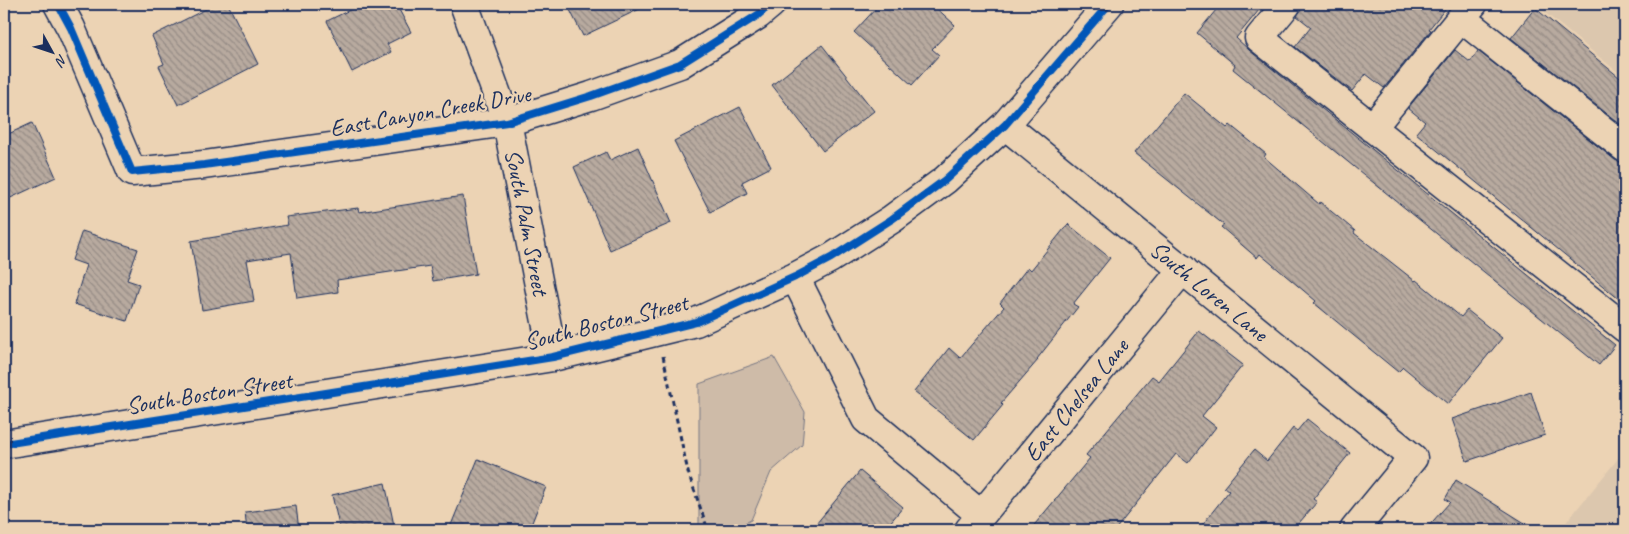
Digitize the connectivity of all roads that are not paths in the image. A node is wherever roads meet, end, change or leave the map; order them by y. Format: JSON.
{"nodes":[{"id":1,"x":58,"y":4,"type":"edge"},
{"id":2,"x":464,"y":4,"type":"edge"},
{"id":3,"x":771,"y":4,"type":"edge"},
{"id":4,"x":1109,"y":4,"type":"edge"},
{"id":5,"x":1287,"y":4,"type":"edge"},
{"id":6,"x":1467,"y":11,"type":"edge"},
{"id":7,"x":507,"y":122,"type":"junction"},
{"id":8,"x":1005,"y":125,"type":"junction"},
{"id":9,"x":1372,"y":128,"type":"junction"},
{"id":10,"x":1625,"y":148,"type":"edge"},
{"id":11,"x":1183,"y":269,"type":"junction"},
{"id":12,"x":795,"y":277,"type":"junction"},
{"id":13,"x":1625,"y":328,"type":"edge"},
{"id":14,"x":553,"y":358,"type":"junction"},
{"id":15,"x":4,"y":444,"type":"edge"},
{"id":16,"x":975,"y":523,"type":"edge"},
{"id":17,"x":1354,"y":530,"type":"edge"}],
"edges":[{"from":1,"to":7,"type":"street","name":"East Canyon Creek Drive"},
{"from":2,"to":7,"type":"street","name":"South Palm Street"},
{"from":3,"to":7,"type":"street","name":"East Canyon Creek Drive"},
{"from":4,"to":8,"type":"street","name":"South Boston Street"},
{"from":5,"to":9,"type":"street"},
{"from":6,"to":9,"type":"street"},
{"from":6,"to":10,"type":"street"},
{"from":7,"to":14,"type":"street","name":"South Palm Street"},
{"from":8,"to":11,"type":"street","name":"South Loren Lane"},
{"from":8,"to":12,"type":"street","name":"South Boston Street"},
{"from":9,"to":13,"type":"street"},
{"from":11,"to":16,"type":"street","name":"East Chelsea Lane"},
{"from":11,"to":17,"type":"street","name":"South Loren Lane"},
{"from":12,"to":14,"type":"street","name":"South Boston Street"},
{"from":12,"to":16,"type":"street"},
{"from":14,"to":15,"type":"street","name":"South Boston Street"}]}
